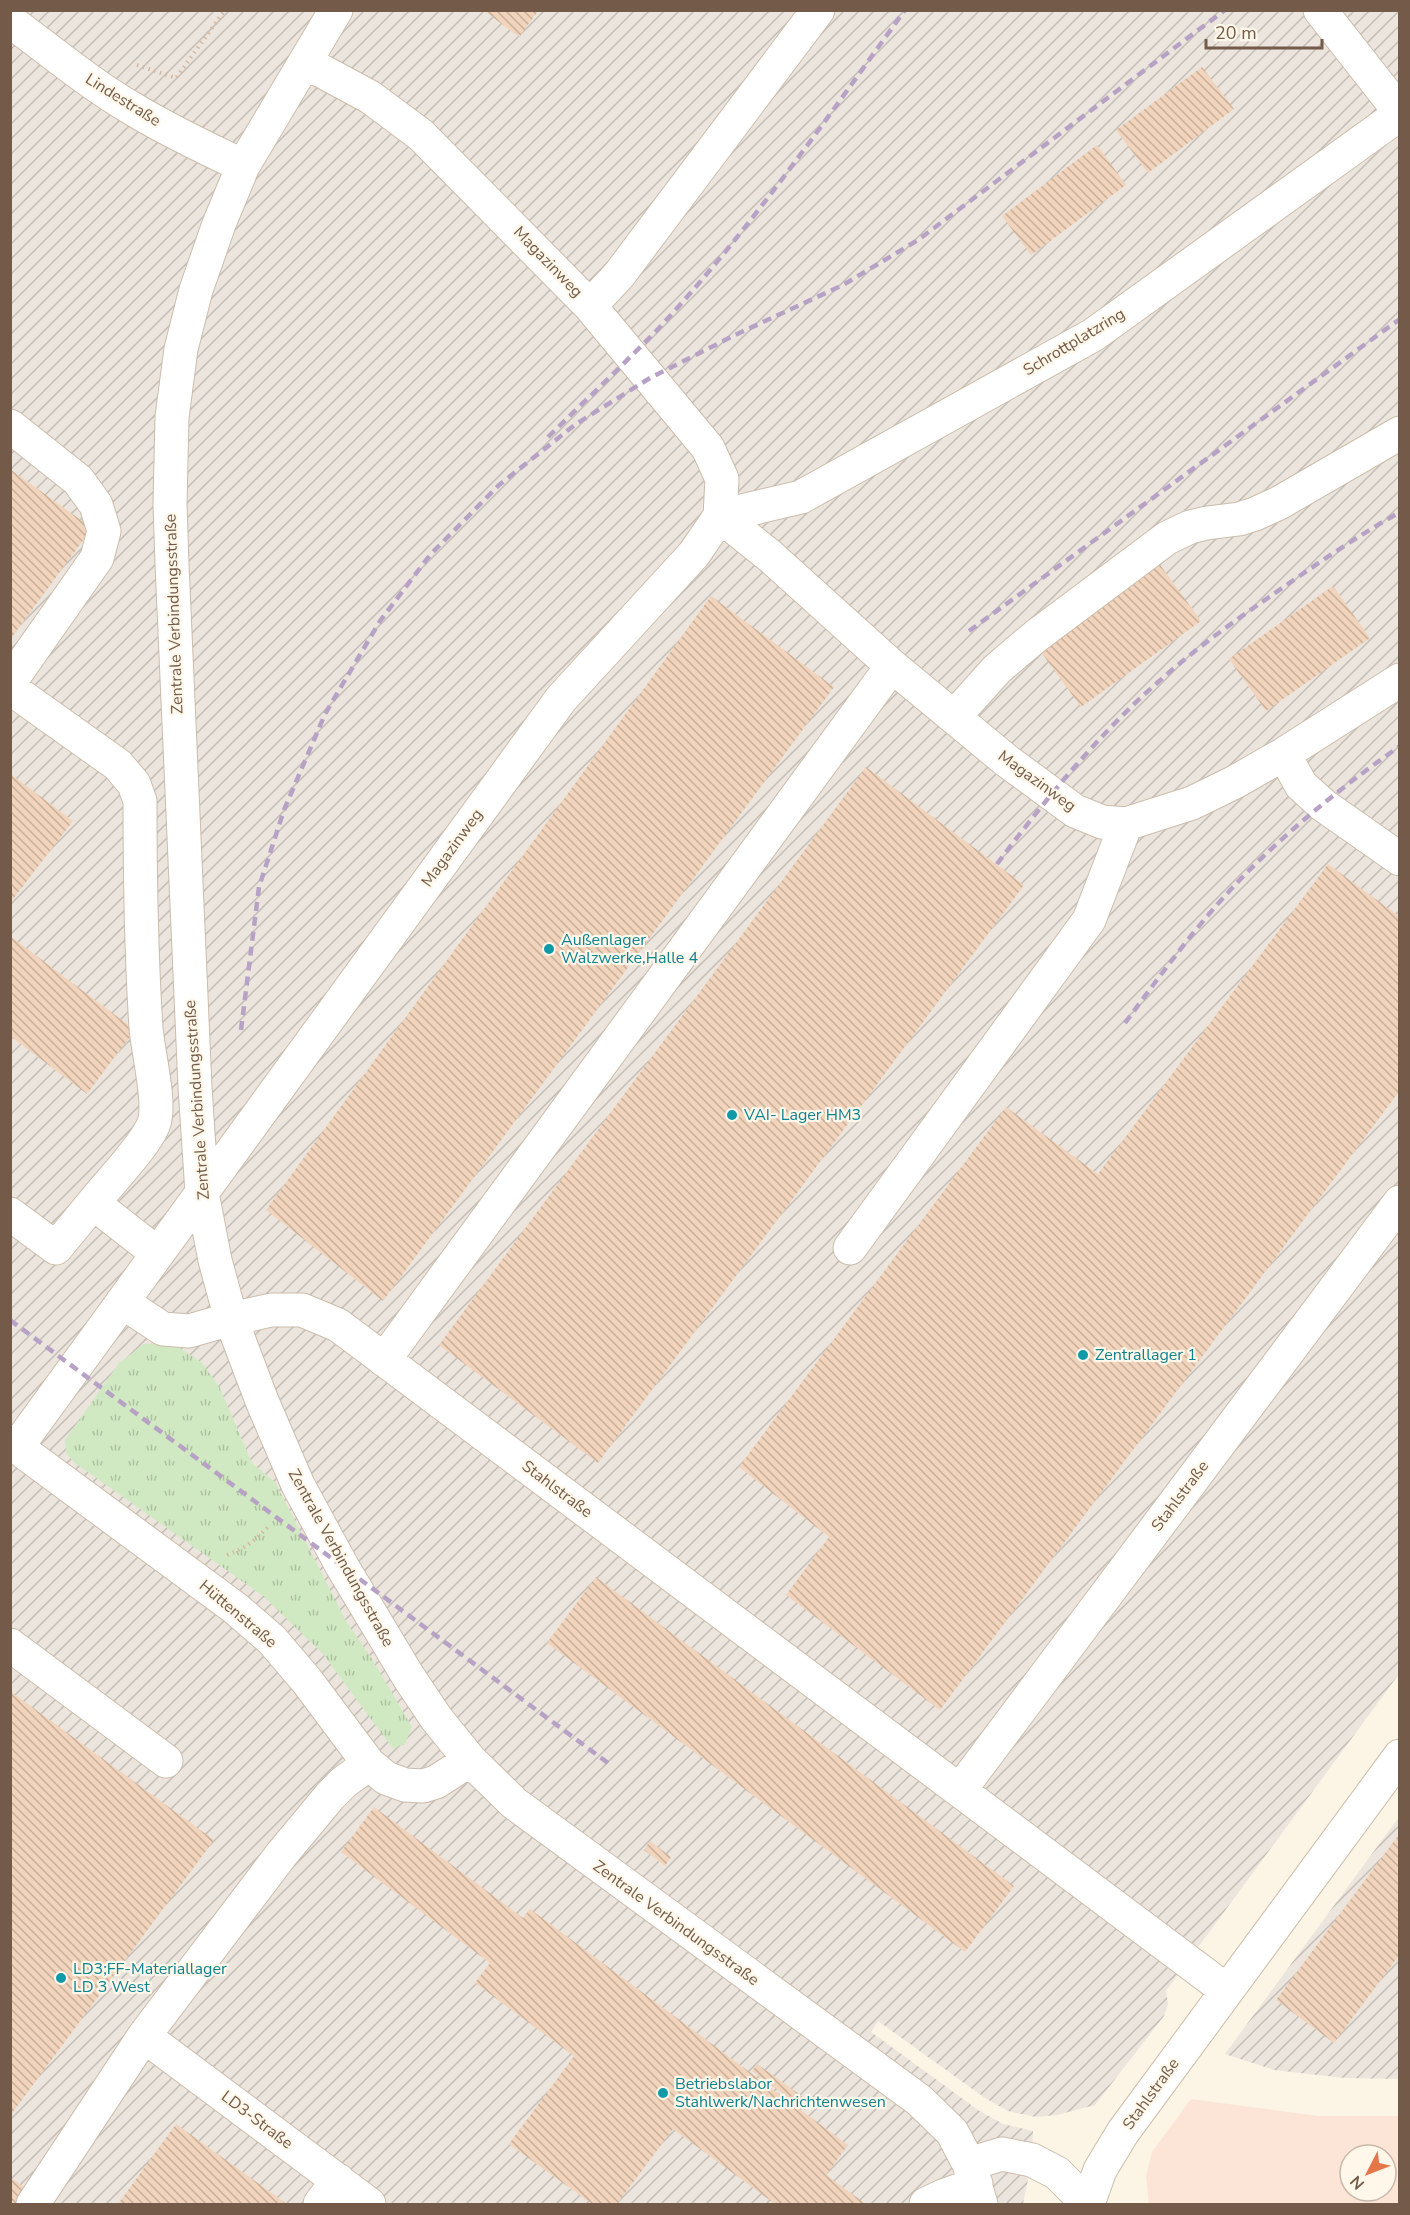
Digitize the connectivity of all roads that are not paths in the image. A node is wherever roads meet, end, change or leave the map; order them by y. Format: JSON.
{"nodes":[{"id":1,"x":336,"y":10,"type":"edge"},
{"id":2,"x":818,"y":10,"type":"edge"},
{"id":3,"x":1320,"y":10,"type":"edge"},
{"id":4,"x":10,"y":21,"type":"edge"},
{"id":5,"x":305,"y":62,"type":"junction"},
{"id":6,"x":1400,"y":113,"type":"edge"},
{"id":7,"x":243,"y":166,"type":"junction"},
{"id":8,"x":590,"y":306,"type":"junction"},
{"id":9,"x":10,"y":426,"type":"edge"},
{"id":10,"x":1400,"y":433,"type":"edge"},
{"id":11,"x":720,"y":516,"type":"junction"},
{"id":12,"x":892,"y":666,"type":"junction"},
{"id":13,"x":1400,"y":680,"type":"edge"},
{"id":14,"x":10,"y":682,"type":"edge"},
{"id":15,"x":10,"y":688,"type":"edge"},
{"id":16,"x":954,"y":717,"type":"junction"},
{"id":17,"x":1284,"y":754,"type":"junction"},
{"id":18,"x":1126,"y":824,"type":"junction"},
{"id":19,"x":1400,"y":859,"type":"edge"},
{"id":20,"x":202,"y":1193,"type":"junction"},
{"id":21,"x":1400,"y":1202,"type":"edge"},
{"id":22,"x":93,"y":1203,"type":"junction"},
{"id":23,"x":10,"y":1214,"type":"edge"},
{"id":24,"x":850,"y":1248,"type":"dead end"},
{"id":25,"x":157,"y":1253,"type":"junction"},
{"id":26,"x":122,"y":1302,"type":"junction"},
{"id":27,"x":231,"y":1318,"type":"junction"},
{"id":28,"x":384,"y":1360,"type":"junction"},
{"id":29,"x":14,"y":1444,"type":"edge"},
{"id":30,"x":10,"y":1645,"type":"edge"},
{"id":31,"x":1400,"y":1756,"type":"edge"},
{"id":32,"x":470,"y":1760,"type":"junction"},
{"id":33,"x":166,"y":1761,"type":"dead end"},
{"id":34,"x":369,"y":1764,"type":"junction"},
{"id":35,"x":960,"y":1790,"type":"junction"},
{"id":36,"x":1226,"y":1990,"type":"junction"},
{"id":37,"x":144,"y":2036,"type":"junction"},
{"id":38,"x":975,"y":2184,"type":"edge"},
{"id":39,"x":329,"y":2192,"type":"edge"},
{"id":40,"x":33,"y":2205,"type":"edge"},
{"id":41,"x":369,"y":2205,"type":"edge"},
{"id":42,"x":926,"y":2205,"type":"edge"},
{"id":43,"x":1088,"y":2205,"type":"edge"}],
"edges":[{"from":1,"to":5,"type":"street","name":"Zentrale Verbindungsstraße"},
{"from":2,"to":8,"type":"street"},
{"from":3,"to":6,"type":"street"},
{"from":4,"to":7,"type":"street","name":"Lindestraße"},
{"from":5,"to":7,"type":"street","name":"Zentrale Verbindungsstraße"},
{"from":5,"to":8,"type":"street","name":"Magazinweg"},
{"from":6,"to":11,"type":"street","name":"Schrottplatzring"},
{"from":7,"to":20,"type":"street","name":"Zentrale Verbindungsstraße"},
{"from":8,"to":11,"type":"street","name":"Magazinweg"},
{"from":9,"to":14,"type":"street"},
{"from":10,"to":16,"type":"street"},
{"from":11,"to":12,"type":"street","name":"Magazinweg"},
{"from":11,"to":20,"type":"street","name":"Magazinweg"},
{"from":12,"to":16,"type":"street","name":"Magazinweg"},
{"from":12,"to":28,"type":"street"},
{"from":13,"to":17,"type":"street","name":"Magazinweg"},
{"from":15,"to":22,"type":"street"},
{"from":16,"to":18,"type":"street","name":"Magazinweg"},
{"from":17,"to":18,"type":"street","name":"Magazinweg"},
{"from":17,"to":19,"type":"street"},
{"from":18,"to":24,"type":"street"},
{"from":20,"to":25,"type":"street","name":"Hüttenstraße"},
{"from":20,"to":27,"type":"street","name":"Zentrale Verbindungsstraße"},
{"from":21,"to":35,"type":"street","name":"Stahlstraße"},
{"from":22,"to":23,"type":"street"},
{"from":22,"to":25,"type":"street"},
{"from":25,"to":26,"type":"street","name":"Hüttenstraße"},
{"from":26,"to":27,"type":"street","name":"Stahlstraße"},
{"from":26,"to":29,"type":"street","name":"Hüttenstraße"},
{"from":27,"to":28,"type":"street","name":"Stahlstraße"},
{"from":27,"to":32,"type":"street","name":"Zentrale Verbindungsstraße"},
{"from":28,"to":35,"type":"street","name":"Stahlstraße"},
{"from":29,"to":34,"type":"street","name":"Hüttenstraße"},
{"from":30,"to":33,"type":"street"},
{"from":31,"to":36,"type":"street","name":"Stahlstraße"},
{"from":32,"to":34,"type":"street","name":"Hüttenstraße"},
{"from":32,"to":38,"type":"street","name":"Zentrale Verbindungsstraße"},
{"from":34,"to":37,"type":"street"},
{"from":35,"to":36,"type":"street","name":"Stahlstraße"},
{"from":36,"to":43,"type":"street","name":"Stahlstraße"},
{"from":37,"to":39,"type":"street","name":"LD3-Straße"},
{"from":37,"to":40,"type":"street"},
{"from":38,"to":42,"type":"street"},
{"from":38,"to":43,"type":"street"},
{"from":39,"to":41,"type":"street","name":"LD3-Straße"}]}
